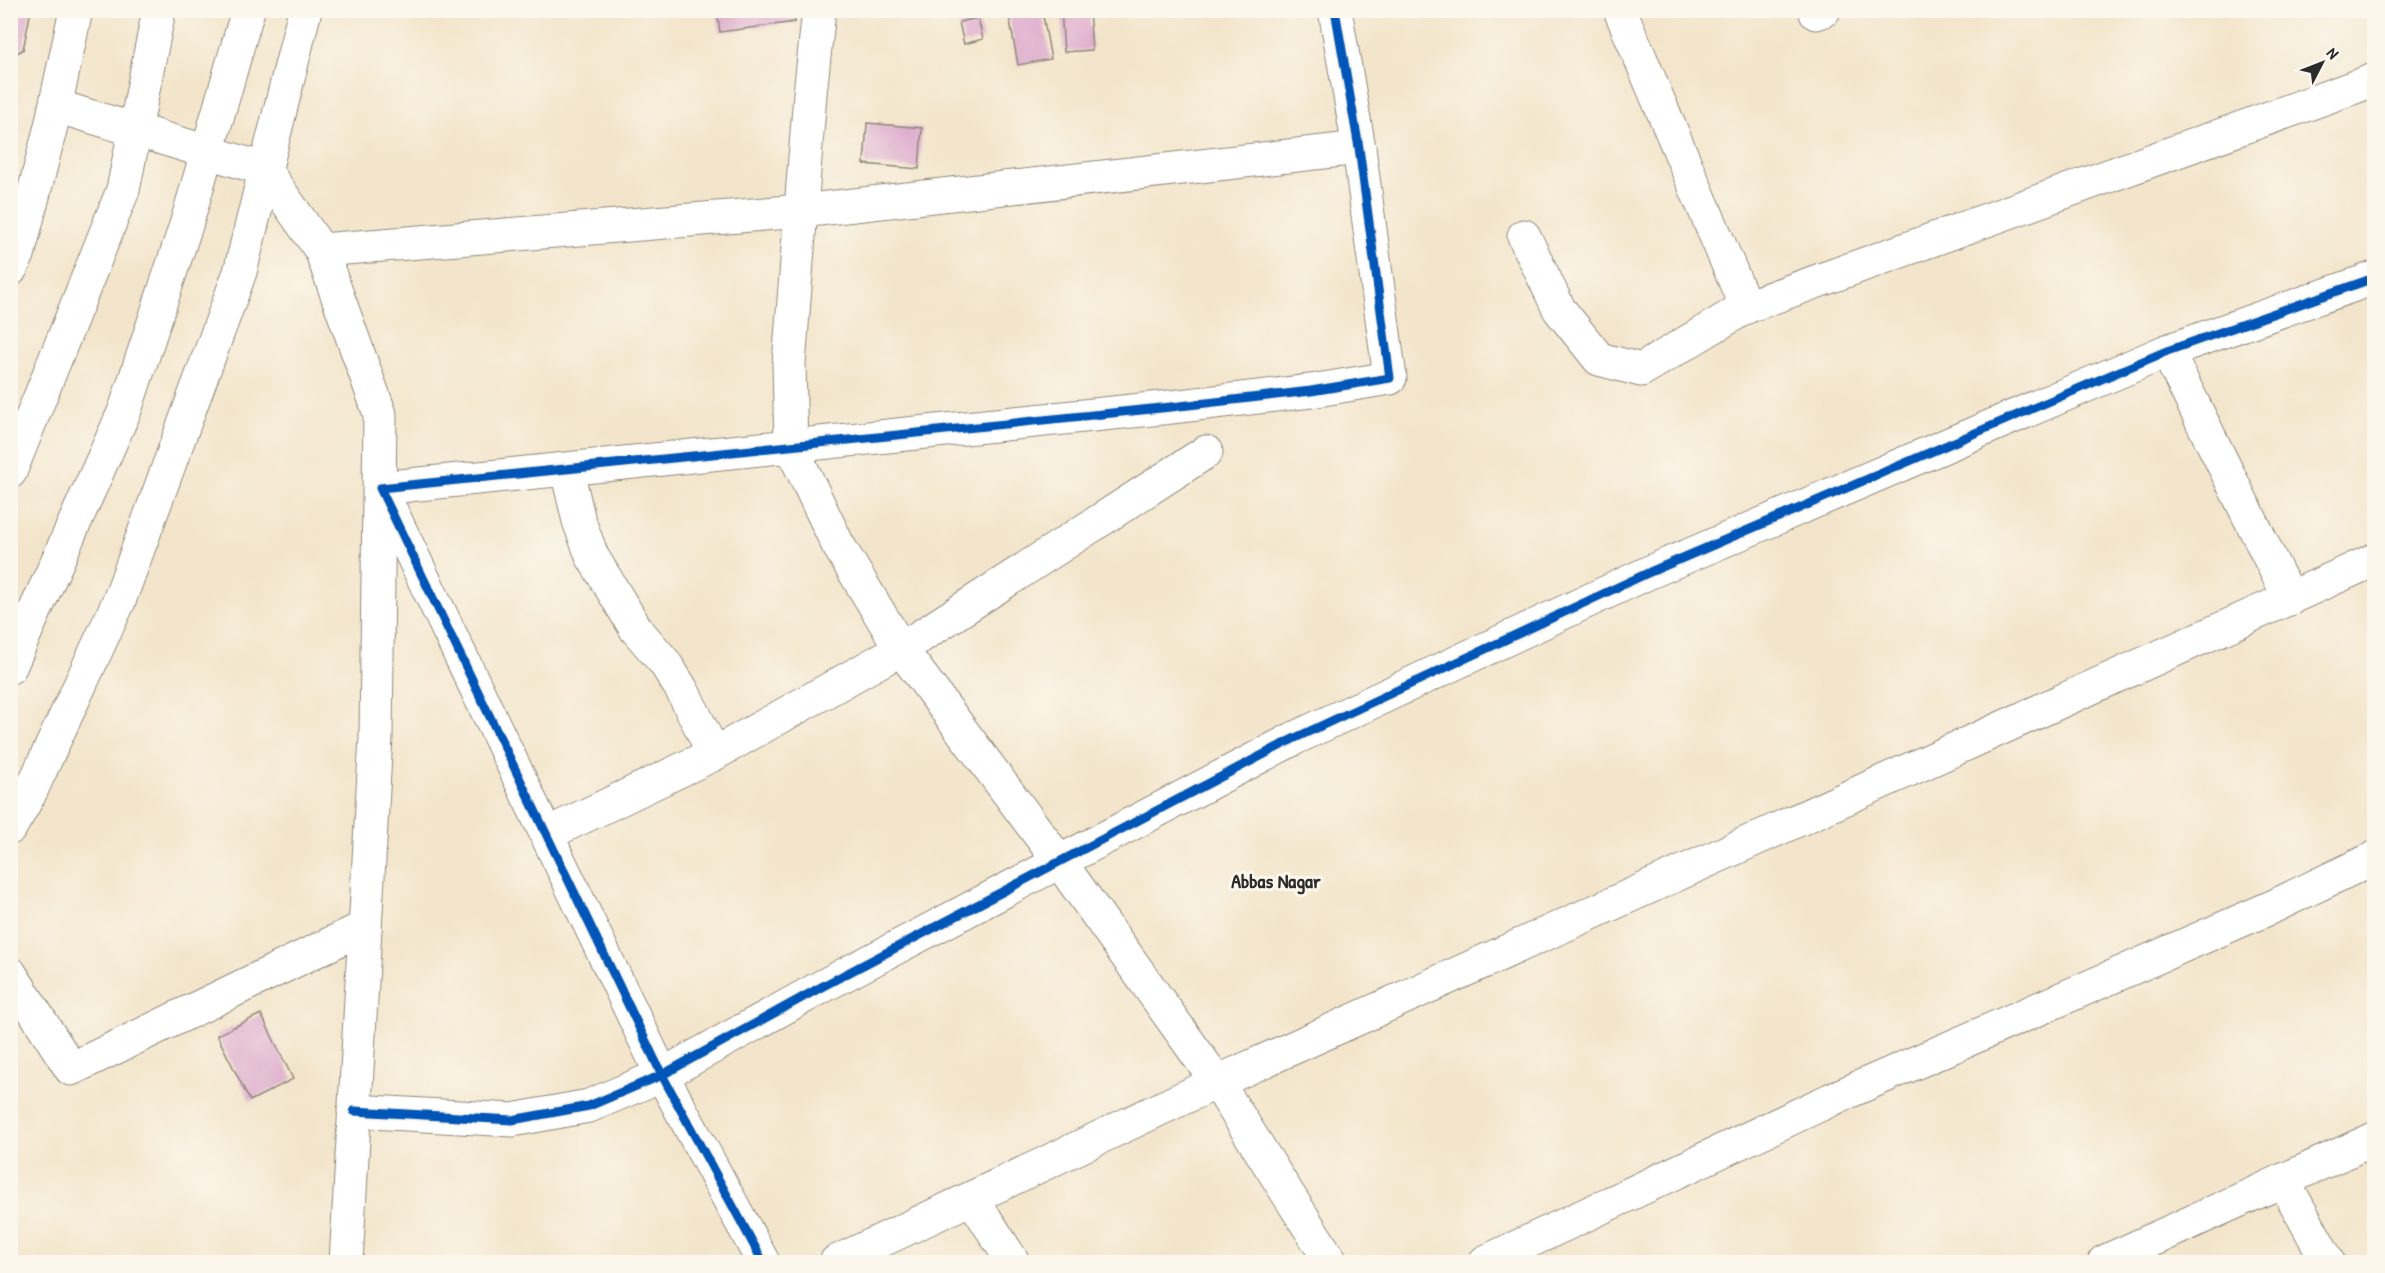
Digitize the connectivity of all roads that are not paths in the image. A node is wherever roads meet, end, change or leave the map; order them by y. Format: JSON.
{"nodes":[{"id":1,"x":76,"y":10,"type":"edge"},
{"id":2,"x":159,"y":10,"type":"edge"},
{"id":3,"x":248,"y":10,"type":"edge"},
{"id":4,"x":305,"y":10,"type":"edge"},
{"id":5,"x":819,"y":10,"type":"edge"},
{"id":6,"x":1335,"y":10,"type":"edge"},
{"id":7,"x":1620,"y":10,"type":"edge"},
{"id":8,"x":2374,"y":80,"type":"edge"},
{"id":9,"x":56,"y":106,"type":"junction"},
{"id":10,"x":135,"y":130,"type":"junction"},
{"id":11,"x":1359,"y":148,"type":"junction"},
{"id":12,"x":207,"y":152,"type":"junction"},
{"id":13,"x":264,"y":169,"type":"junction"},
{"id":14,"x":801,"y":211,"type":"junction"},
{"id":15,"x":1524,"y":236,"type":"dead end"},
{"id":16,"x":321,"y":250,"type":"junction"},
{"id":17,"x":10,"y":270,"type":"edge"},
{"id":18,"x":2374,"y":278,"type":"edge"},
{"id":19,"x":1746,"y":307,"type":"junction"},
{"id":20,"x":2167,"y":351,"type":"junction"},
{"id":21,"x":791,"y":446,"type":"junction"},
{"id":22,"x":1206,"y":452,"type":"dead end"},
{"id":23,"x":567,"y":470,"type":"junction"},
{"id":24,"x":10,"y":472,"type":"edge"},
{"id":25,"x":380,"y":488,"type":"junction"},
{"id":26,"x":2374,"y":560,"type":"edge"},
{"id":27,"x":2290,"y":599,"type":"junction"},
{"id":28,"x":901,"y":650,"type":"junction"},
{"id":29,"x":10,"y":667,"type":"edge"},
{"id":30,"x":714,"y":754,"type":"junction"},
{"id":31,"x":10,"y":828,"type":"edge"},
{"id":32,"x":548,"y":834,"type":"junction"},
{"id":33,"x":2374,"y":858,"type":"edge"},
{"id":34,"x":1059,"y":861,"type":"junction"},
{"id":35,"x":365,"y":927,"type":"junction"},
{"id":36,"x":10,"y":973,"type":"edge"},
{"id":37,"x":662,"y":1075,"type":"junction"},
{"id":38,"x":1217,"y":1082,"type":"junction"},
{"id":39,"x":354,"y":1111,"type":"junction"},
{"id":40,"x":2374,"y":1139,"type":"edge"},
{"id":41,"x":2283,"y":1180,"type":"junction"},
{"id":42,"x":972,"y":1198,"type":"junction"},
{"id":43,"x":346,"y":1263,"type":"edge"},
{"id":44,"x":762,"y":1263,"type":"edge"},
{"id":45,"x":836,"y":1263,"type":"edge"},
{"id":46,"x":1013,"y":1263,"type":"edge"},
{"id":47,"x":1331,"y":1263,"type":"edge"},
{"id":48,"x":1485,"y":1263,"type":"edge"},
{"id":49,"x":2104,"y":1263,"type":"edge"},
{"id":50,"x":2328,"y":1263,"type":"edge"}],
"edges":[{"from":1,"to":9,"type":"main road"},
{"from":2,"to":10,"type":"main road"},
{"from":3,"to":12,"type":"main road"},
{"from":4,"to":13,"type":"main road"},
{"from":5,"to":14,"type":"main road"},
{"from":6,"to":11,"type":"main road"},
{"from":7,"to":19,"type":"main road"},
{"from":8,"to":19,"type":"main road"},
{"from":9,"to":10,"type":"main road"},
{"from":9,"to":17,"type":"main road"},
{"from":10,"to":12,"type":"main road"},
{"from":10,"to":24,"type":"main road"},
{"from":11,"to":14,"type":"main road"},
{"from":11,"to":21,"type":"main road"},
{"from":12,"to":13,"type":"main road"},
{"from":12,"to":29,"type":"main road"},
{"from":13,"to":16,"type":"main road"},
{"from":13,"to":31,"type":"main road"},
{"from":14,"to":16,"type":"main road"},
{"from":14,"to":21,"type":"main road"},
{"from":15,"to":19,"type":"main road"},
{"from":16,"to":25,"type":"main road"},
{"from":18,"to":20,"type":"main road"},
{"from":20,"to":27,"type":"main road"},
{"from":20,"to":34,"type":"main road"},
{"from":21,"to":23,"type":"main road"},
{"from":21,"to":28,"type":"main road"},
{"from":22,"to":28,"type":"main road"},
{"from":23,"to":25,"type":"main road"},
{"from":23,"to":30,"type":"main road"},
{"from":25,"to":32,"type":"main road"},
{"from":25,"to":35,"type":"main road"},
{"from":26,"to":27,"type":"main road"},
{"from":27,"to":38,"type":"main road"},
{"from":28,"to":30,"type":"main road"},
{"from":28,"to":34,"type":"main road"},
{"from":30,"to":32,"type":"main road"},
{"from":32,"to":37,"type":"main road"},
{"from":33,"to":48,"type":"main road"},
{"from":34,"to":37,"type":"main road"},
{"from":34,"to":38,"type":"main road"},
{"from":35,"to":36,"type":"main road"},
{"from":35,"to":39,"type":"main road"},
{"from":37,"to":39,"type":"main road"},
{"from":37,"to":44,"type":"main road"},
{"from":38,"to":42,"type":"main road"},
{"from":38,"to":47,"type":"main road"},
{"from":39,"to":43,"type":"main road"},
{"from":40,"to":41,"type":"main road"},
{"from":41,"to":49,"type":"main road"},
{"from":41,"to":50,"type":"main road"},
{"from":42,"to":45,"type":"main road"},
{"from":42,"to":46,"type":"main road"}]}
